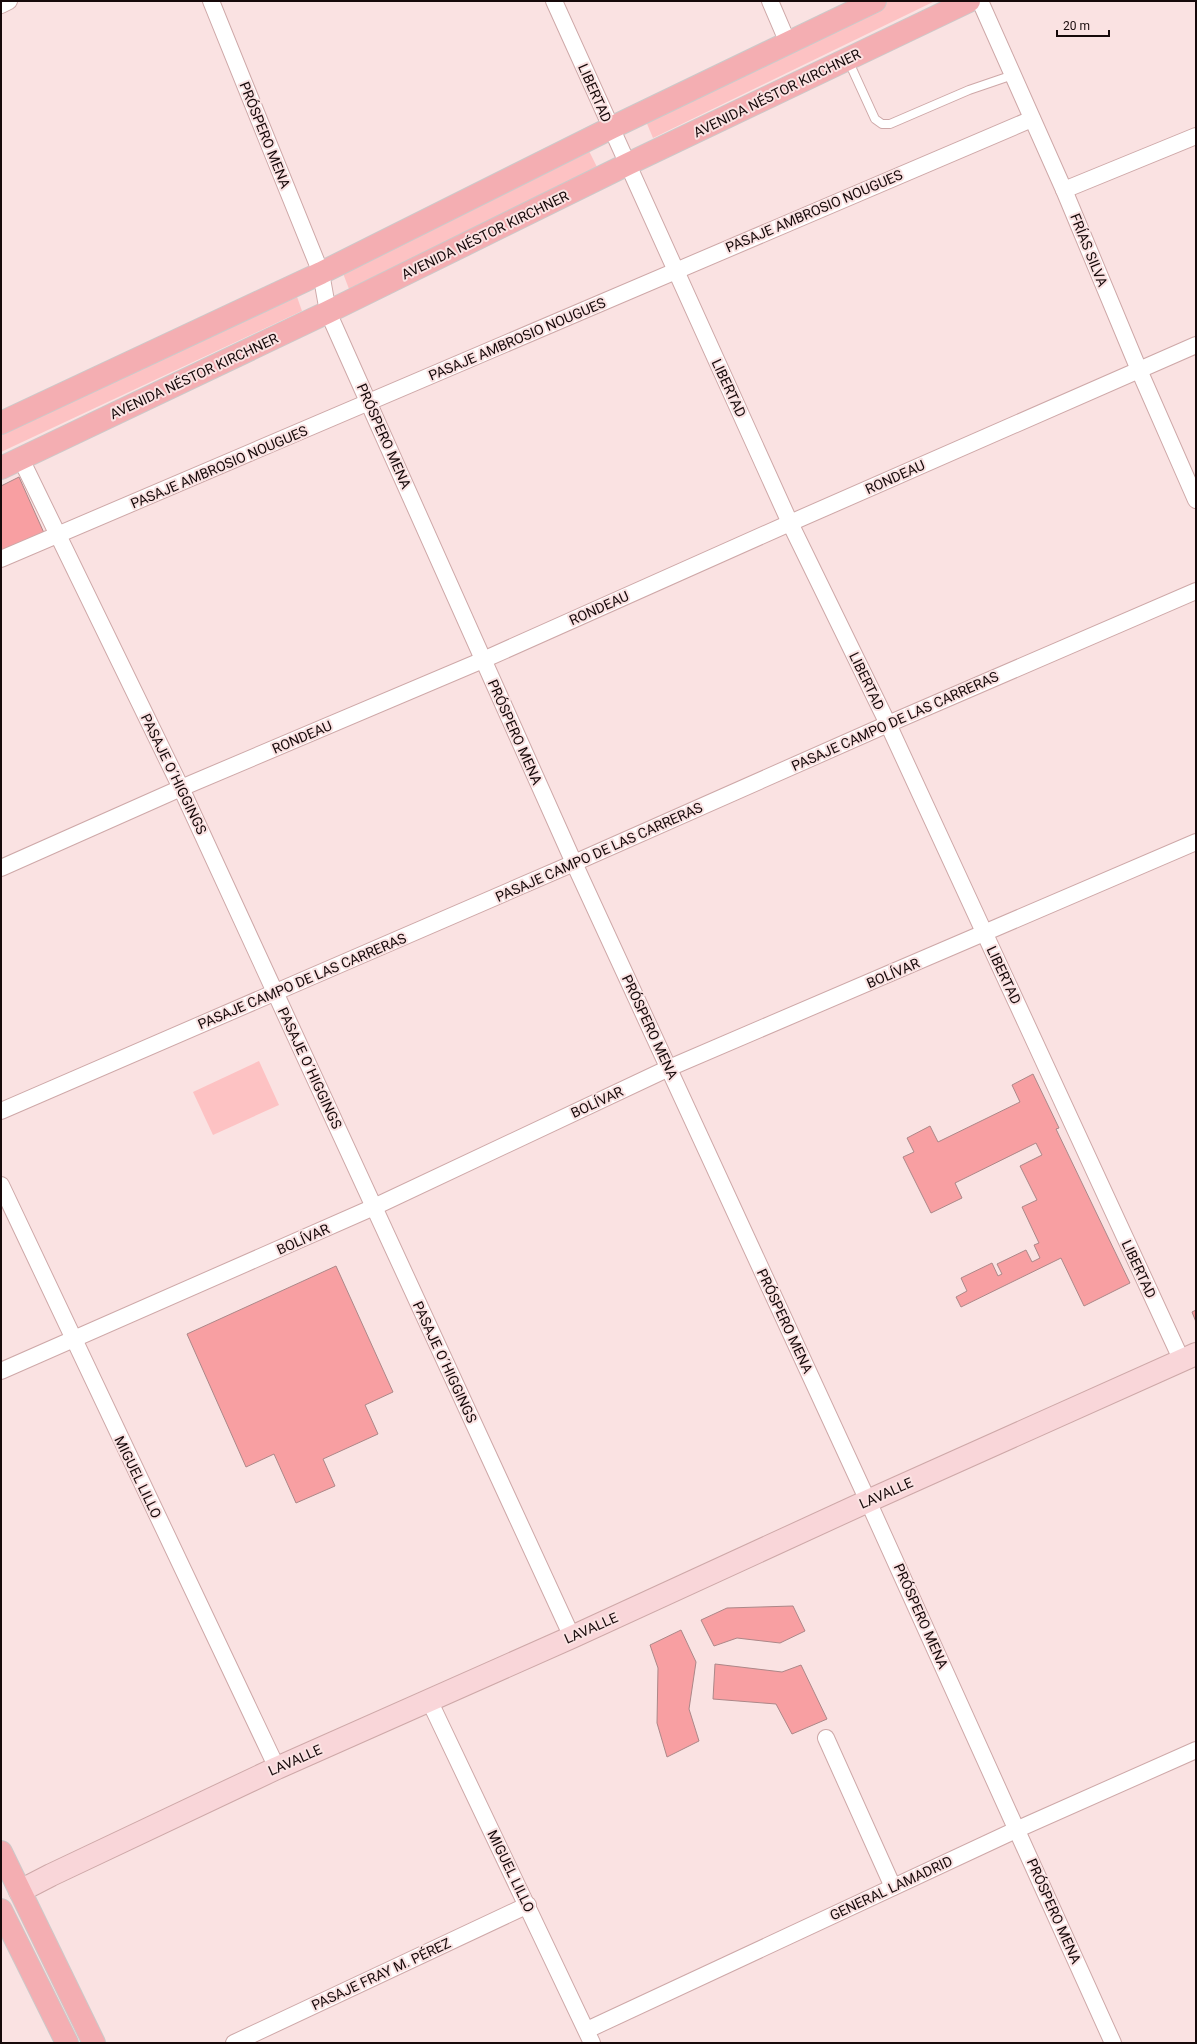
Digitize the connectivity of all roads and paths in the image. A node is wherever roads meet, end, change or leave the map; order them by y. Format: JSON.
{"nodes":[{"id":1,"x":9,"y":1,"type":"edge"},
{"id":2,"x":212,"y":1,"type":"edge"},
{"id":3,"x":554,"y":1,"type":"edge"},
{"id":4,"x":770,"y":1,"type":"edge"},
{"id":5,"x":875,"y":1,"type":"edge"},
{"id":6,"x":970,"y":1,"type":"edge"},
{"id":7,"x":980,"y":1,"type":"edge"},
{"id":8,"x":1,"y":5,"type":"edge"},
{"id":9,"x":788,"y":42,"type":"junction"},
{"id":10,"x":847,"y":59,"type":"junction"},
{"id":11,"x":1013,"y":76,"type":"junction"},
{"id":12,"x":1032,"y":119,"type":"junction"},
{"id":13,"x":611,"y":128,"type":"junction"},
{"id":14,"x":1196,"y":136,"type":"edge"},
{"id":15,"x":628,"y":164,"type":"junction"},
{"id":16,"x":1064,"y":190,"type":"junction"},
{"id":17,"x":675,"y":270,"type":"junction"},
{"id":18,"x":321,"y":273,"type":"junction"},
{"id":19,"x":328,"y":312,"type":"junction"},
{"id":20,"x":1196,"y":345,"type":"edge"},
{"id":21,"x":1139,"y":370,"type":"junction"},
{"id":22,"x":369,"y":402,"type":"junction"},
{"id":23,"x":2,"y":418,"type":"edge"},
{"id":24,"x":20,"y":459,"type":"junction"},
{"id":25,"x":1,"y":468,"type":"edge"},
{"id":26,"x":1196,"y":500,"type":"edge"},
{"id":27,"x":790,"y":523,"type":"junction"},
{"id":28,"x":58,"y":535,"type":"junction"},
{"id":29,"x":1,"y":559,"type":"edge"},
{"id":30,"x":1196,"y":591,"type":"edge"},
{"id":31,"x":483,"y":660,"type":"junction"},
{"id":32,"x":888,"y":724,"type":"junction"},
{"id":33,"x":181,"y":788,"type":"junction"},
{"id":34,"x":1196,"y":842,"type":"edge"},
{"id":35,"x":574,"y":863,"type":"junction"},
{"id":36,"x":1,"y":868,"type":"edge"},
{"id":37,"x":985,"y":933,"type":"junction"},
{"id":38,"x":276,"y":992,"type":"junction"},
{"id":39,"x":669,"y":1068,"type":"junction"},
{"id":40,"x":1,"y":1111,"type":"edge"},
{"id":41,"x":1,"y":1185,"type":"edge"},
{"id":42,"x":374,"y":1207,"type":"junction"},
{"id":43,"x":73,"y":1340,"type":"junction"},
{"id":44,"x":1189,"y":1358,"type":"edge"},
{"id":45,"x":1,"y":1371,"type":"edge"},
{"id":46,"x":868,"y":1501,"type":"junction"},
{"id":47,"x":572,"y":1637,"type":"junction"},
{"id":48,"x":429,"y":1700,"type":"junction"},
{"id":49,"x":826,"y":1738,"type":"dead end"},
{"id":50,"x":1196,"y":1750,"type":"edge"},
{"id":51,"x":277,"y":1768,"type":"junction"},
{"id":52,"x":1018,"y":1829,"type":"junction"},
{"id":53,"x":1,"y":1852,"type":"edge"},
{"id":54,"x":893,"y":1887,"type":"junction"},
{"id":55,"x":20,"y":1891,"type":"junction"},
{"id":56,"x":528,"y":1905,"type":"junction"},
{"id":57,"x":4,"y":1916,"type":"edge"},
{"id":58,"x":590,"y":2036,"type":"edge"},
{"id":59,"x":67,"y":2043,"type":"edge"},
{"id":60,"x":94,"y":2043,"type":"edge"},
{"id":61,"x":234,"y":2043,"type":"edge"},
{"id":62,"x":1113,"y":2043,"type":"edge"}],
"edges":[{"from":1,"to":8,"type":"street"},
{"from":2,"to":18,"type":"street","name":"PRÓSPERO MENA"},
{"from":3,"to":13,"type":"street","name":"LIBERTAD"},
{"from":4,"to":9,"type":"street"},
{"from":5,"to":9,"type":"main road"},
{"from":6,"to":10,"type":"main road","name":"AVENIDA NÉSTOR KIRCHNER"},
{"from":7,"to":11,"type":"street","name":"FRÍAS SILVA"},
{"from":9,"to":13,"type":"main road"},
{"from":10,"to":11,"type":"lane"},
{"from":10,"to":15,"type":"main road","name":"AVENIDA NÉSTOR KIRCHNER"},
{"from":11,"to":12,"type":"street","name":"FRÍAS SILVA"},
{"from":12,"to":16,"type":"street","name":"FRÍAS SILVA"},
{"from":12,"to":17,"type":"street","name":"PASAJE AMBROSIO NOUGUES"},
{"from":13,"to":15,"type":"street","name":"LIBERTAD"},
{"from":13,"to":18,"type":"main road"},
{"from":14,"to":16,"type":"street"},
{"from":15,"to":17,"type":"street","name":"LIBERTAD"},
{"from":15,"to":19,"type":"main road","name":"AVENIDA NÉSTOR KIRCHNER"},
{"from":16,"to":21,"type":"street","name":"FRÍAS SILVA"},
{"from":17,"to":22,"type":"street","name":"PASAJE AMBROSIO NOUGUES"},
{"from":17,"to":27,"type":"street","name":"LIBERTAD"},
{"from":18,"to":19,"type":"street","name":"PRÓSPERO MENA"},
{"from":18,"to":23,"type":"main road"},
{"from":19,"to":22,"type":"street","name":"PRÓSPERO MENA"},
{"from":19,"to":24,"type":"main road","name":"AVENIDA NÉSTOR KIRCHNER"},
{"from":20,"to":21,"type":"street","name":"RONDEAU"},
{"from":21,"to":26,"type":"street","name":"FRÍAS SILVA"},
{"from":21,"to":27,"type":"street","name":"RONDEAU"},
{"from":22,"to":28,"type":"street","name":"PASAJE AMBROSIO NOUGUES"},
{"from":22,"to":31,"type":"street","name":"PRÓSPERO MENA"},
{"from":24,"to":25,"type":"main road","name":"AVENIDA NÉSTOR KIRCHNER"},
{"from":24,"to":28,"type":"street","name":"PASAJE O´HIGGINGS"},
{"from":27,"to":31,"type":"street","name":"RONDEAU"},
{"from":27,"to":32,"type":"street","name":"LIBERTAD"},
{"from":28,"to":29,"type":"street","name":"PASAJE AMBROSIO NOUGUES"},
{"from":28,"to":33,"type":"street","name":"PASAJE O´HIGGINGS"},
{"from":30,"to":32,"type":"street","name":"PASAJE CAMPO DE LAS CARRERAS"},
{"from":31,"to":33,"type":"street","name":"RONDEAU"},
{"from":31,"to":35,"type":"street","name":"PRÓSPERO MENA"},
{"from":32,"to":35,"type":"street","name":"PASAJE CAMPO DE LAS CARRERAS"},
{"from":32,"to":37,"type":"street","name":"LIBERTAD"},
{"from":33,"to":36,"type":"street","name":"RONDEAU"},
{"from":33,"to":38,"type":"street","name":"PASAJE O´HIGGINGS"},
{"from":34,"to":37,"type":"street","name":"BOLÍVAR"},
{"from":35,"to":38,"type":"street","name":"PASAJE CAMPO DE LAS CARRERAS"},
{"from":35,"to":39,"type":"street","name":"PRÓSPERO MENA"},
{"from":37,"to":39,"type":"street","name":"BOLÍVAR"},
{"from":37,"to":44,"type":"street","name":"LIBERTAD"},
{"from":38,"to":40,"type":"street","name":"PASAJE CAMPO DE LAS CARRERAS"},
{"from":38,"to":42,"type":"street","name":"PASAJE O´HIGGINGS"},
{"from":39,"to":42,"type":"street","name":"BOLÍVAR"},
{"from":39,"to":46,"type":"street","name":"PRÓSPERO MENA"},
{"from":41,"to":43,"type":"street","name":"MIGUEL LILLO"},
{"from":42,"to":43,"type":"street","name":"BOLÍVAR"},
{"from":42,"to":47,"type":"street","name":"PASAJE O´HIGGINGS"},
{"from":43,"to":45,"type":"street","name":"BOLÍVAR"},
{"from":43,"to":51,"type":"street","name":"MIGUEL LILLO"},
{"from":44,"to":46,"type":"street","name":"LAVALLE"},
{"from":46,"to":47,"type":"street","name":"LAVALLE"},
{"from":46,"to":52,"type":"street","name":"PRÓSPERO MENA"},
{"from":47,"to":48,"type":"street","name":"LAVALLE"},
{"from":48,"to":51,"type":"street","name":"LAVALLE"},
{"from":48,"to":56,"type":"street","name":"MIGUEL LILLO"},
{"from":49,"to":54,"type":"street"},
{"from":50,"to":52,"type":"street","name":"GENERAL LAMADRID"},
{"from":51,"to":55,"type":"street","name":"LAVALLE"},
{"from":52,"to":54,"type":"street","name":"GENERAL LAMADRID"},
{"from":52,"to":62,"type":"street","name":"PRÓSPERO MENA"},
{"from":53,"to":55,"type":"main road"},
{"from":54,"to":58,"type":"street","name":"GENERAL LAMADRID"},
{"from":55,"to":57,"type":"street"},
{"from":55,"to":60,"type":"main road"},
{"from":56,"to":58,"type":"street","name":"MIGUEL LILLO"},
{"from":56,"to":61,"type":"street","name":"PASAJE FRAY M. PÉREZ"},
{"from":57,"to":59,"type":"main road"}]}
